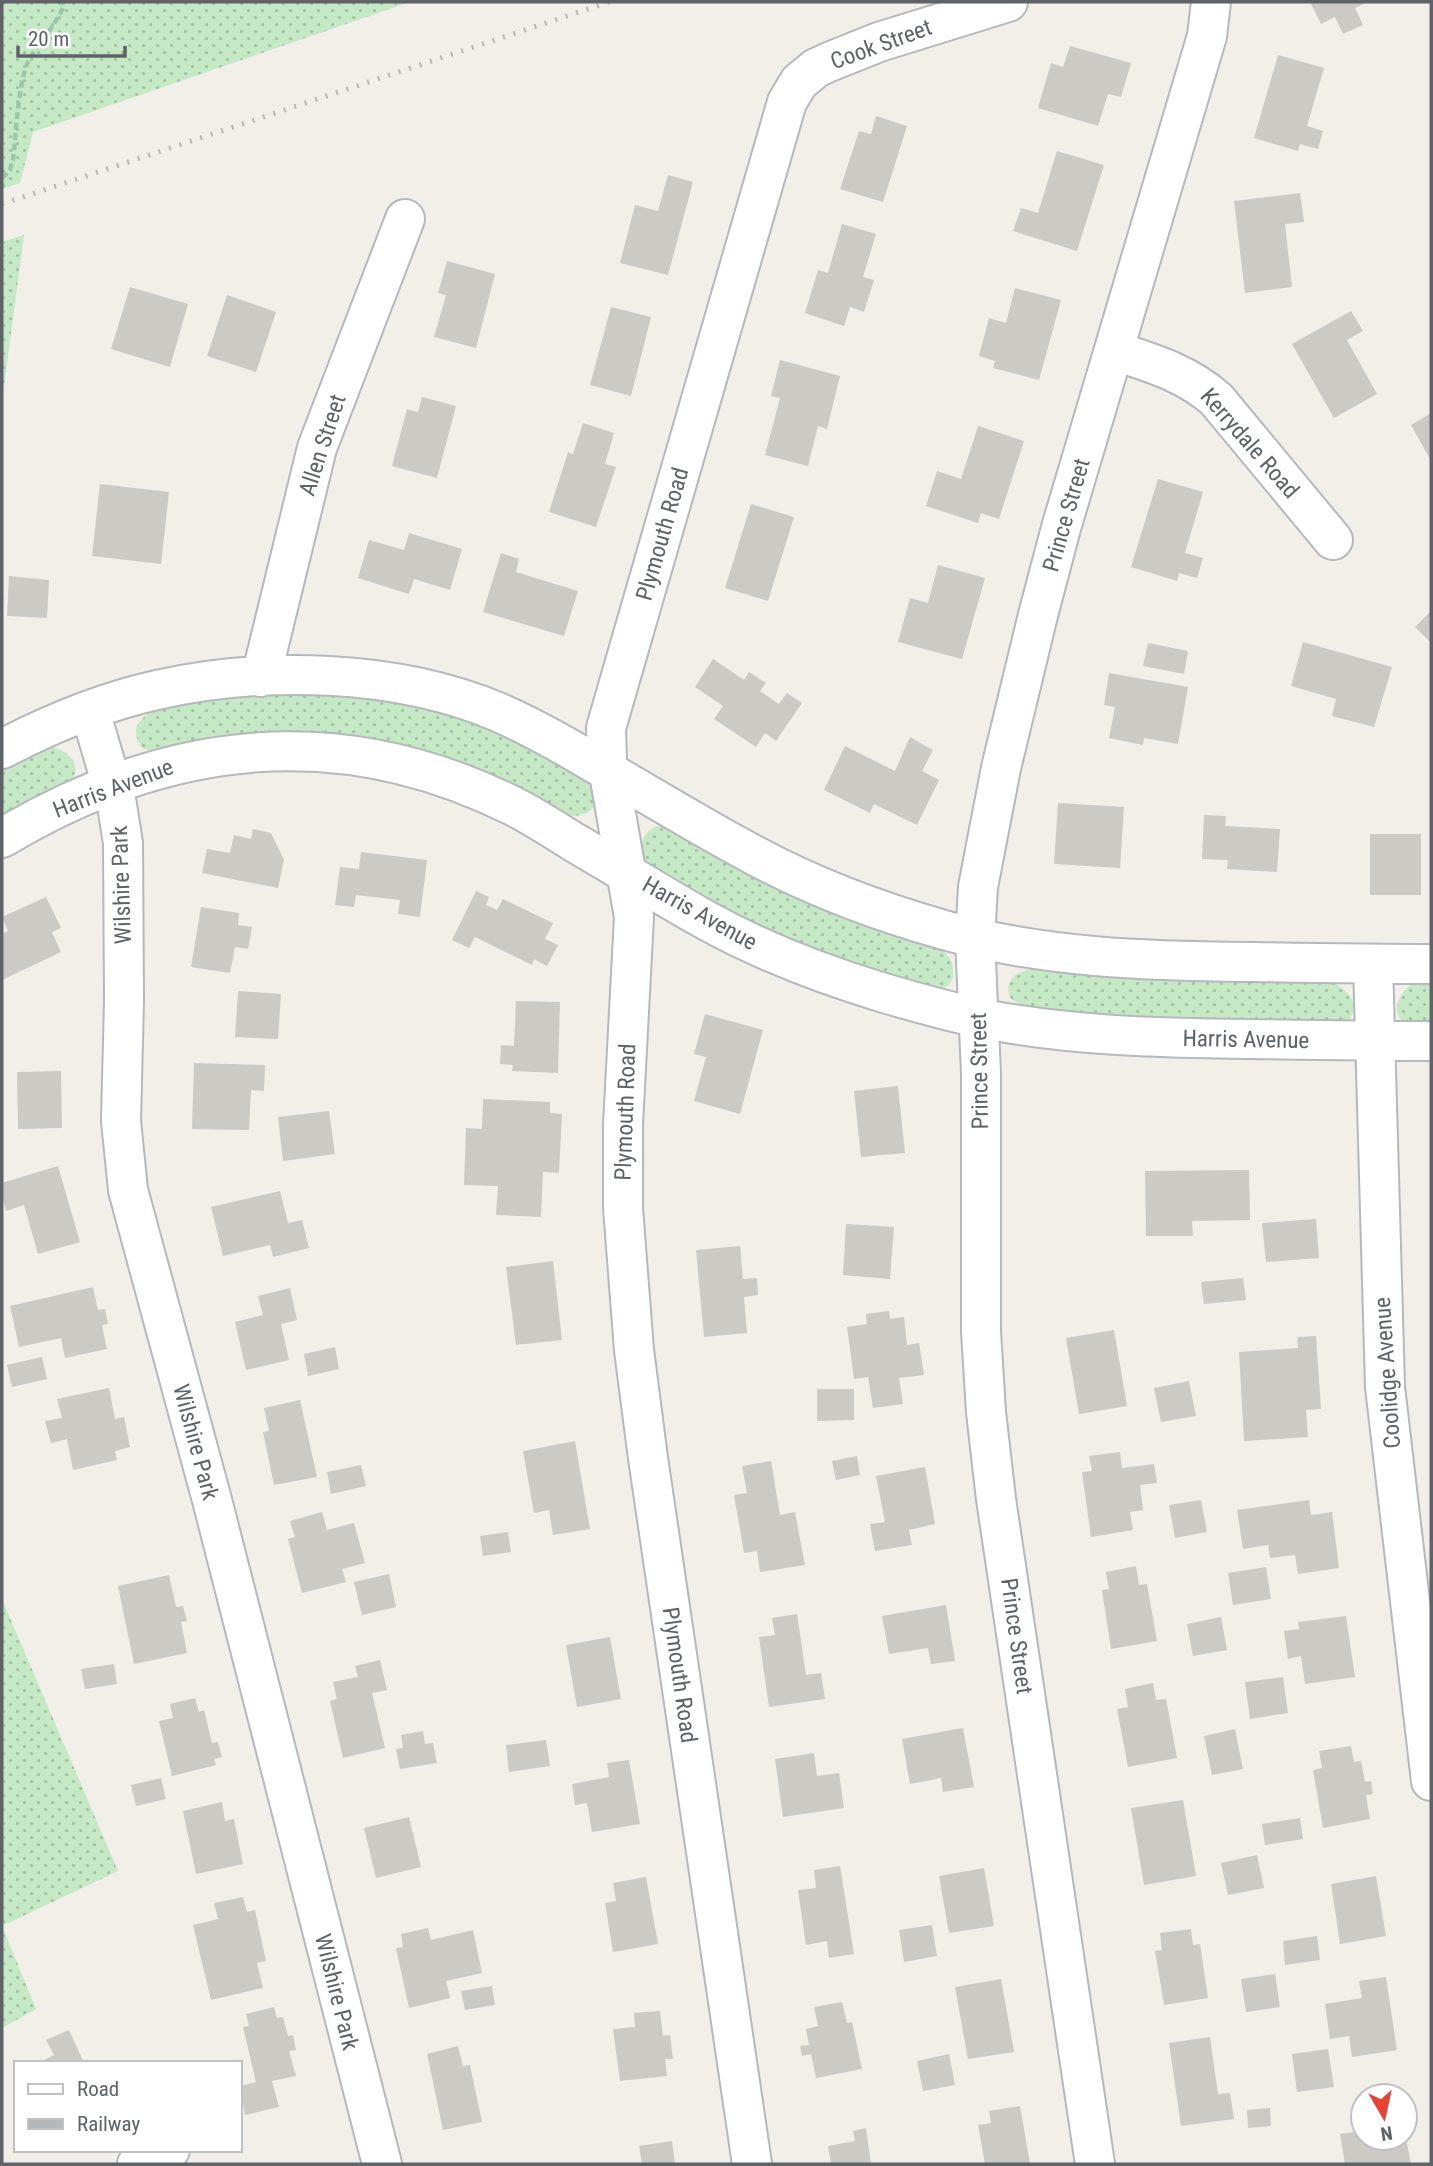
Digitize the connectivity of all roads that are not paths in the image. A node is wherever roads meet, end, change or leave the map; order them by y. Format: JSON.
{"nodes":[{"id":1,"x":1008,"y":2,"type":"edge"},
{"id":2,"x":1212,"y":2,"type":"edge"},
{"id":3,"x":799,"y":82,"type":"joint"},
{"id":4,"x":405,"y":219,"type":"dead end"},
{"id":5,"x":1115,"y":351,"type":"junction"},
{"id":6,"x":1333,"y":540,"type":"dead end"},
{"id":7,"x":261,"y":677,"type":"junction"},
{"id":8,"x":90,"y":711,"type":"junction"},
{"id":9,"x":2,"y":749,"type":"edge"},
{"id":10,"x":609,"y":771,"type":"junction"},
{"id":11,"x":112,"y":784,"type":"junction"},
{"id":12,"x":2,"y":838,"type":"edge"},
{"id":13,"x":628,"y":874,"type":"junction"},
{"id":14,"x":975,"y":938,"type":"junction"},
{"id":15,"x":1373,"y":964,"type":"junction"},
{"id":16,"x":1431,"y":964,"type":"edge"},
{"id":17,"x":978,"y":1018,"type":"junction"},
{"id":18,"x":1375,"y":1041,"type":"junction"},
{"id":19,"x":1431,"y":1041,"type":"edge"},
{"id":20,"x":1431,"y":1781,"type":"edge"},
{"id":21,"x":165,"y":2152,"type":"edge"},
{"id":22,"x":137,"y":2164,"type":"edge"},
{"id":23,"x":382,"y":2164,"type":"edge"},
{"id":24,"x":752,"y":2164,"type":"edge"},
{"id":25,"x":1095,"y":2164,"type":"edge"}],
"edges":[{"from":1,"to":3,"type":"street","name":"Cook Street"},
{"from":2,"to":5,"type":"street","name":"Prince Street"},
{"from":3,"to":10,"type":"street","name":"Plymouth Road"},
{"from":4,"to":7,"type":"street","name":"Allen Street"},
{"from":5,"to":6,"type":"street","name":"Kerrydale Road"},
{"from":5,"to":14,"type":"street","name":"Prince Street"},
{"from":7,"to":8,"type":"street"},
{"from":7,"to":10,"type":"street"},
{"from":8,"to":9,"type":"street"},
{"from":8,"to":11,"type":"street","name":"Wilshire Park"},
{"from":10,"to":13,"type":"street","name":"Plymouth Road"},
{"from":10,"to":14,"type":"street"},
{"from":11,"to":12,"type":"street","name":"Harris Avenue"},
{"from":11,"to":13,"type":"street","name":"Harris Avenue"},
{"from":11,"to":23,"type":"street","name":"Wilshire Park"},
{"from":13,"to":17,"type":"street","name":"Harris Avenue"},
{"from":13,"to":24,"type":"street","name":"Plymouth Road"},
{"from":14,"to":15,"type":"street"},
{"from":14,"to":17,"type":"street","name":"Prince Street"},
{"from":15,"to":16,"type":"street"},
{"from":15,"to":18,"type":"street","name":"Coolidge Avenue"},
{"from":17,"to":18,"type":"street","name":"Harris Avenue"},
{"from":17,"to":25,"type":"street","name":"Prince Street"},
{"from":18,"to":19,"type":"street","name":"Harris Avenue"},
{"from":18,"to":20,"type":"street","name":"Coolidge Avenue"},
{"from":21,"to":22,"type":"street"}]}
